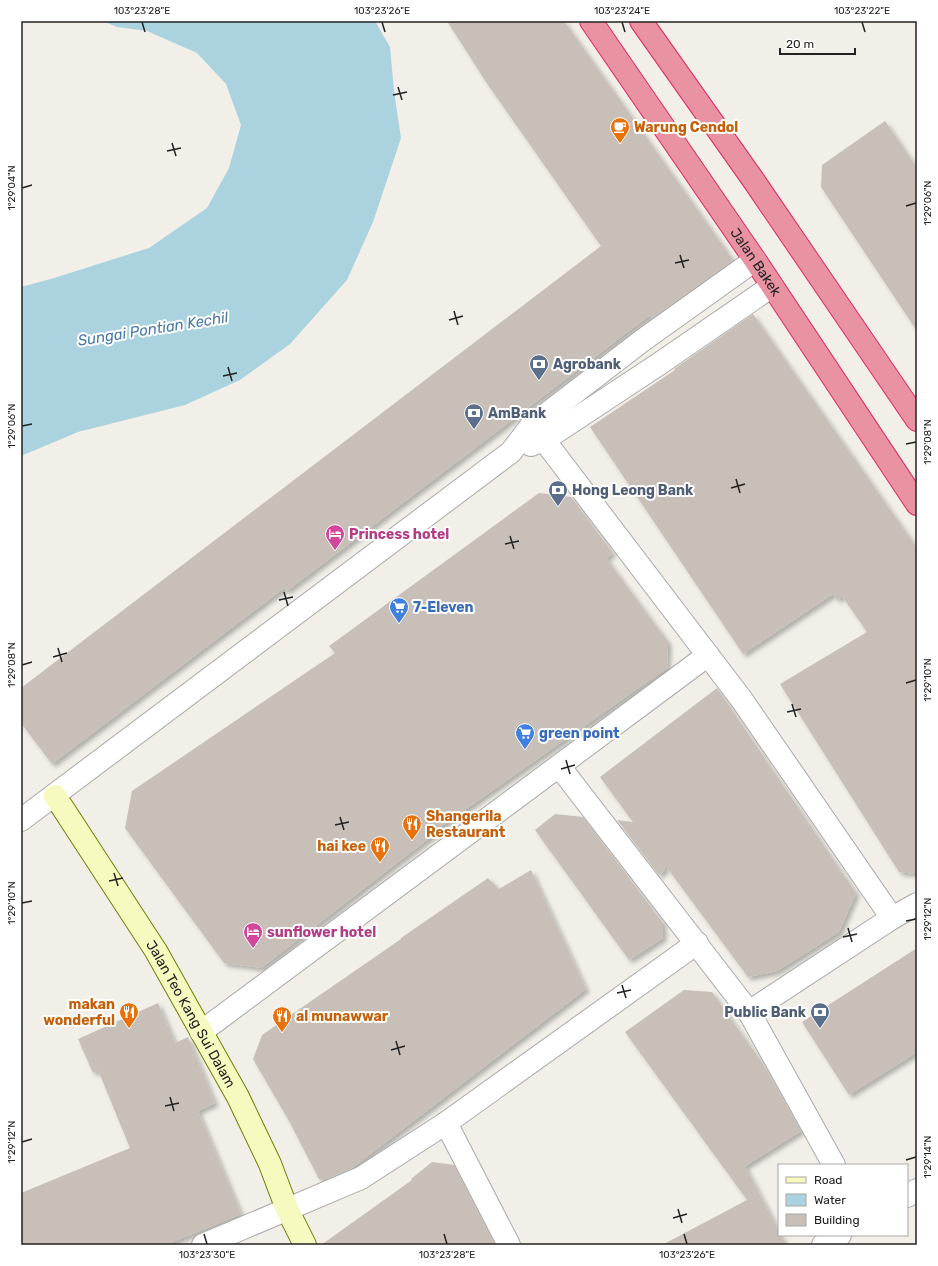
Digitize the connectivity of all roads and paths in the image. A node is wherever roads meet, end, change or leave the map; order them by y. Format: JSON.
{"nodes":[{"id":1,"x":591,"y":21,"type":"edge"},
{"id":2,"x":641,"y":21,"type":"edge"},
{"id":3,"x":755,"y":260,"type":"junction"},
{"id":4,"x":772,"y":286,"type":"junction"},
{"id":5,"x":917,"y":420,"type":"edge"},
{"id":6,"x":538,"y":433,"type":"junction"},
{"id":7,"x":917,"y":504,"type":"edge"},
{"id":8,"x":708,"y":655,"type":"junction"},
{"id":9,"x":559,"y":766,"type":"junction"},
{"id":10,"x":55,"y":796,"type":"junction"},
{"id":11,"x":21,"y":820,"type":"edge"},
{"id":12,"x":917,"y":904,"type":"edge"},
{"id":13,"x":892,"y":918,"type":"junction"},
{"id":14,"x":697,"y":943,"type":"junction"},
{"id":15,"x":750,"y":1012,"type":"junction"},
{"id":16,"x":201,"y":1032,"type":"junction"},
{"id":17,"x":446,"y":1123,"type":"junction"},
{"id":18,"x":833,"y":1164,"type":"edge"},
{"id":19,"x":917,"y":1190,"type":"edge"},
{"id":20,"x":908,"y":1195,"type":"edge"},
{"id":21,"x":287,"y":1209,"type":"junction"},
{"id":22,"x":838,"y":1236,"type":"edge"},
{"id":23,"x":203,"y":1245,"type":"edge"},
{"id":24,"x":305,"y":1245,"type":"edge"},
{"id":25,"x":509,"y":1245,"type":"edge"},
{"id":26,"x":823,"y":1245,"type":"edge"}],
"edges":[{"from":1,"to":3,"type":"highway","name":"Jalan Bakek"},
{"from":2,"to":5,"type":"highway"},
{"from":3,"to":4,"type":"highway","name":"Jalan Bakek"},
{"from":3,"to":6,"type":"street"},
{"from":4,"to":6,"type":"street"},
{"from":4,"to":7,"type":"highway","name":"Jalan Bakek"},
{"from":6,"to":8,"type":"street"},
{"from":6,"to":10,"type":"street"},
{"from":8,"to":9,"type":"street"},
{"from":8,"to":13,"type":"street"},
{"from":9,"to":14,"type":"street"},
{"from":9,"to":16,"type":"street"},
{"from":10,"to":11,"type":"street"},
{"from":10,"to":16,"type":"street","name":"Jalan Teo Kang Sui Dalam"},
{"from":12,"to":13,"type":"street"},
{"from":13,"to":15,"type":"street"},
{"from":14,"to":15,"type":"street"},
{"from":14,"to":17,"type":"street"},
{"from":15,"to":18,"type":"street"},
{"from":16,"to":21,"type":"street","name":"Jalan Teo Kang Sui Dalam"},
{"from":17,"to":21,"type":"street"},
{"from":17,"to":25,"type":"street"},
{"from":19,"to":20,"type":"street"},
{"from":21,"to":23,"type":"street"},
{"from":21,"to":24,"type":"street","name":"Jalan Teo Kang Sui Dalam"},
{"from":22,"to":26,"type":"street"}]}
